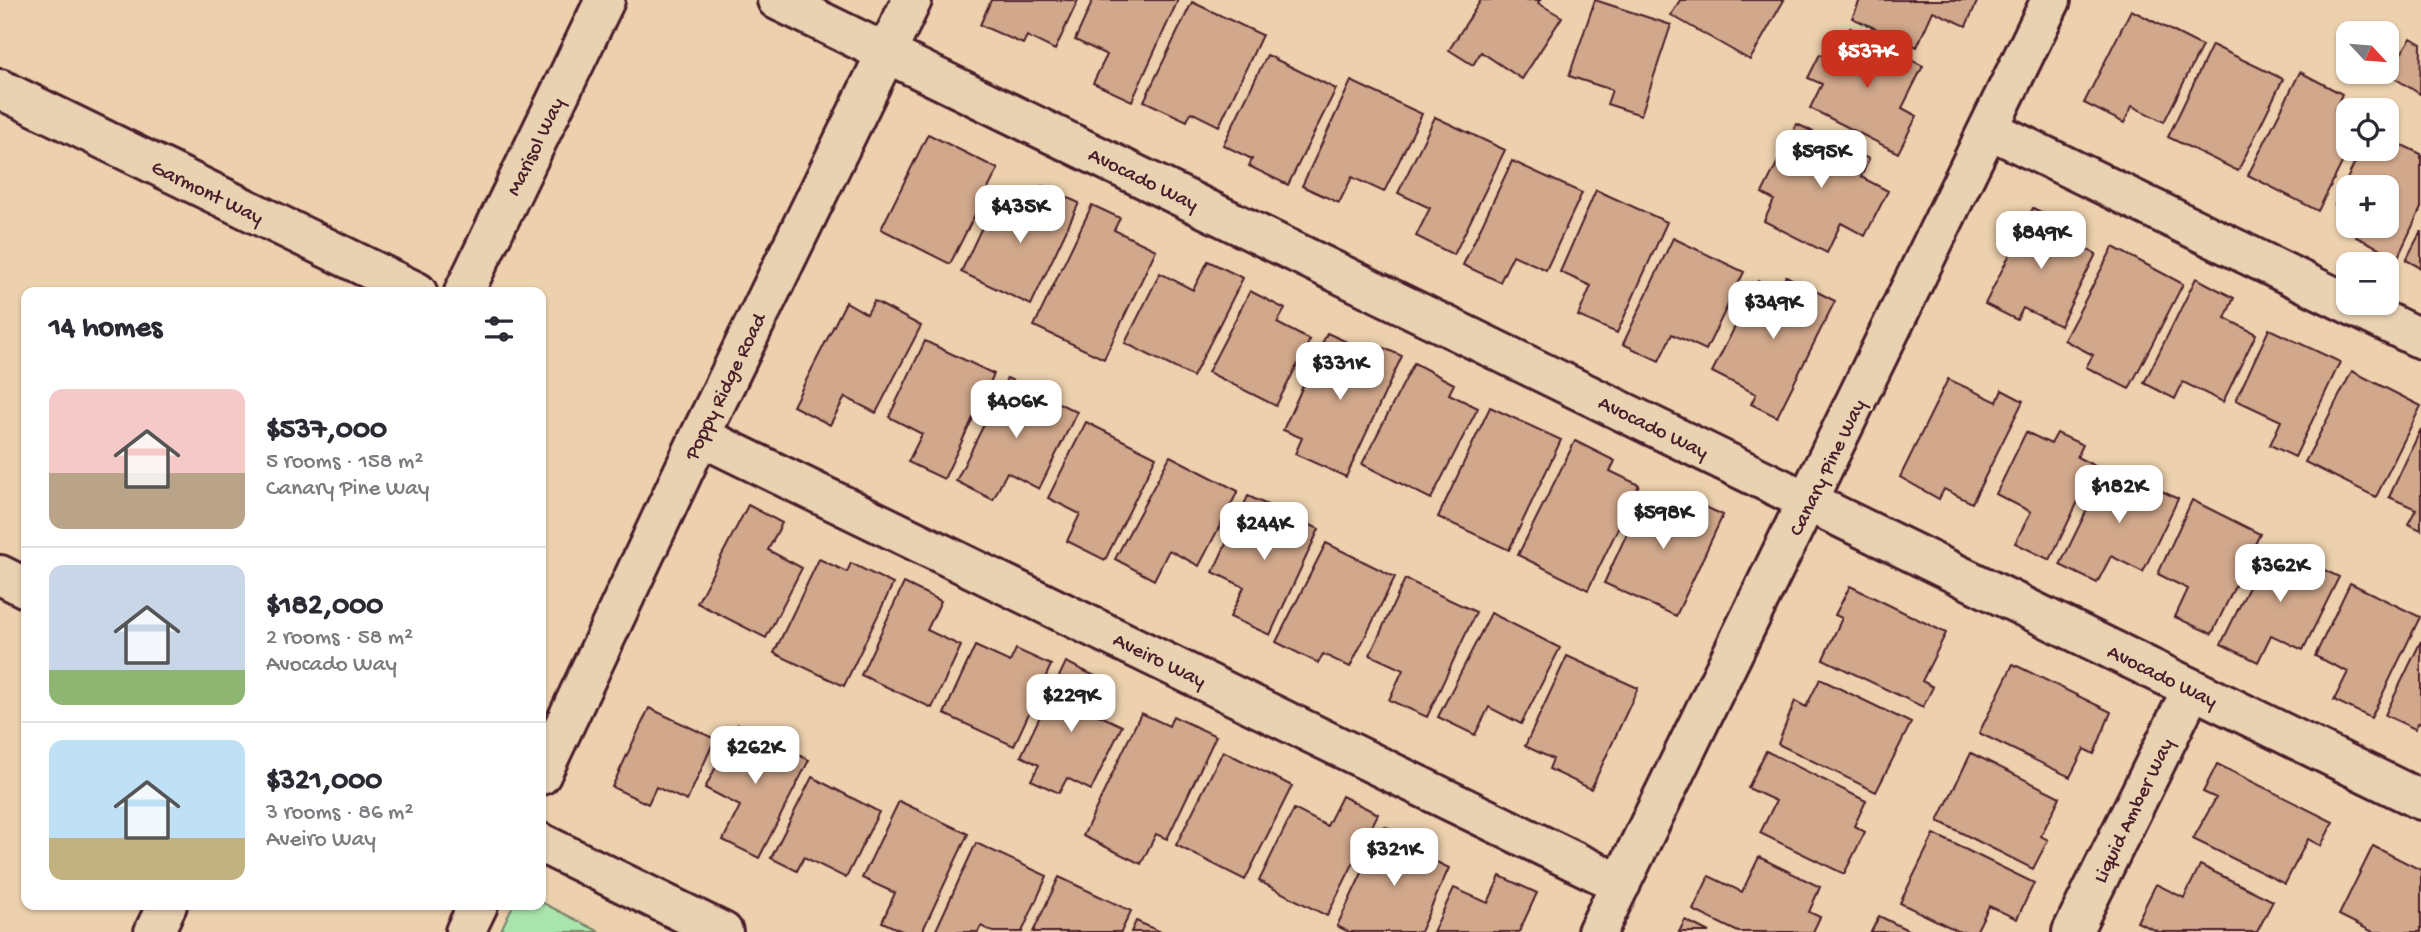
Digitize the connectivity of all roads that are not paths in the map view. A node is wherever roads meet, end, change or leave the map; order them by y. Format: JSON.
{"nodes":[{"id":1,"x":605,"y":0,"type":"edge"},
{"id":2,"x":777,"y":0,"type":"edge"},
{"id":3,"x":912,"y":0,"type":"edge"},
{"id":4,"x":2051,"y":0,"type":"edge"},
{"id":5,"x":886,"y":53,"type":"junction"},
{"id":6,"x":0,"y":89,"type":"edge"},
{"id":7,"x":1989,"y":129,"type":"junction"},
{"id":8,"x":407,"y":287,"type":"edge"},
{"id":9,"x":466,"y":287,"type":"edge"},
{"id":10,"x":2421,"y":339,"type":"edge"},
{"id":11,"x":699,"y":436,"type":"junction"},
{"id":12,"x":1809,"y":502,"type":"junction"},
{"id":13,"x":0,"y":575,"type":"edge"},
{"id":14,"x":21,"y":586,"type":"edge"},
{"id":15,"x":2192,"y":689,"type":"junction"},
{"id":16,"x":546,"y":764,"type":"edge"},
{"id":17,"x":2421,"y":800,"type":"edge"},
{"id":18,"x":546,"y":845,"type":"edge"},
{"id":19,"x":1621,"y":884,"type":"junction"},
{"id":20,"x":165,"y":910,"type":"edge"},
{"id":21,"x":476,"y":910,"type":"edge"},
{"id":22,"x":154,"y":932,"type":"edge"},
{"id":23,"x":465,"y":932,"type":"edge"},
{"id":24,"x":723,"y":932,"type":"edge"},
{"id":25,"x":1597,"y":932,"type":"edge"},
{"id":26,"x":2072,"y":932,"type":"edge"}],
"edges":[{"from":1,"to":9,"type":"street","name":"Marisol Way"},
{"from":2,"to":5,"type":"street","name":"Avocado Way"},
{"from":3,"to":5,"type":"street","name":"Poppy Ridge Road"},
{"from":4,"to":7,"type":"street","name":"Canary Pine Way"},
{"from":5,"to":11,"type":"street","name":"Poppy Ridge Road"},
{"from":5,"to":12,"type":"street","name":"Avocado Way"},
{"from":6,"to":8,"type":"street","name":"Garmont Way"},
{"from":7,"to":10,"type":"street"},
{"from":7,"to":12,"type":"street","name":"Canary Pine Way"},
{"from":11,"to":16,"type":"street","name":"Poppy Ridge Road"},
{"from":11,"to":19,"type":"street","name":"Aveiro Way"},
{"from":12,"to":15,"type":"street","name":"Avocado Way"},
{"from":12,"to":19,"type":"street","name":"Canary Pine Way"},
{"from":13,"to":14,"type":"street"},
{"from":15,"to":17,"type":"street","name":"Avocado Way"},
{"from":15,"to":26,"type":"street","name":"Liquid Amber Way"},
{"from":18,"to":24,"type":"street"},
{"from":19,"to":25,"type":"street","name":"Canary Pine Way"},
{"from":20,"to":22,"type":"street"},
{"from":21,"to":23,"type":"street"}]}
